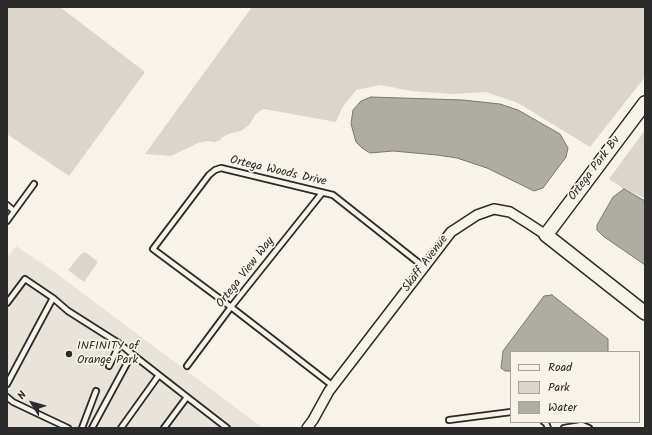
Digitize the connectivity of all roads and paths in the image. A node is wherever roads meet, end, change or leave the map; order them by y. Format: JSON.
{"nodes":[{"id":1,"x":645,"y":103,"type":"edge"},
{"id":2,"x":34,"y":184,"type":"dead end"},
{"id":3,"x":322,"y":193,"type":"junction"},
{"id":4,"x":7,"y":205,"type":"edge"},
{"id":5,"x":14,"y":211,"type":"junction"},
{"id":6,"x":7,"y":221,"type":"edge"},
{"id":7,"x":546,"y":235,"type":"junction"},
{"id":8,"x":424,"y":267,"type":"junction"},
{"id":9,"x":9,"y":297,"type":"edge"},
{"id":10,"x":53,"y":298,"type":"junction"},
{"id":11,"x":7,"y":303,"type":"edge"},
{"id":12,"x":231,"y":307,"type":"junction"},
{"id":13,"x":645,"y":312,"type":"edge"},
{"id":14,"x":120,"y":344,"type":"junction"},
{"id":15,"x":132,"y":354,"type":"junction"},
{"id":16,"x":109,"y":366,"type":"dead end"},
{"id":17,"x":187,"y":366,"type":"dead end"},
{"id":18,"x":159,"y":375,"type":"junction"},
{"id":19,"x":7,"y":384,"type":"edge"},
{"id":20,"x":333,"y":386,"type":"junction"},
{"id":21,"x":96,"y":391,"type":"dead end"},
{"id":22,"x":7,"y":397,"type":"edge"},
{"id":23,"x":187,"y":397,"type":"junction"},
{"id":24,"x":510,"y":412,"type":"edge"},
{"id":25,"x":450,"y":420,"type":"dead end"},
{"id":26,"x":68,"y":428,"type":"edge"},
{"id":27,"x":82,"y":428,"type":"edge"},
{"id":28,"x":92,"y":428,"type":"edge"},
{"id":29,"x":121,"y":428,"type":"edge"},
{"id":30,"x":164,"y":428,"type":"edge"},
{"id":31,"x":227,"y":428,"type":"edge"},
{"id":32,"x":308,"y":428,"type":"edge"},
{"id":33,"x":564,"y":428,"type":"edge"},
{"id":34,"x":589,"y":428,"type":"edge"}],
"edges":[{"from":1,"to":7,"type":"street","name":"Ortega Park Bv"},
{"from":2,"to":5,"type":"lane"},
{"from":3,"to":8,"type":"lane","name":"Ortega Woods Drive"},
{"from":3,"to":12,"type":"lane","name":"Ortega View Way"},
{"from":3,"to":12,"type":"lane","name":"Ortega Woods Drive"},
{"from":4,"to":5,"type":"lane"},
{"from":5,"to":6,"type":"lane"},
{"from":7,"to":8,"type":"street","name":"Skaff Avenue"},
{"from":7,"to":13,"type":"street","name":"Skaff Avenue"},
{"from":8,"to":20,"type":"street","name":"Skaff Avenue"},
{"from":9,"to":10,"type":"lane"},
{"from":9,"to":11,"type":"lane"},
{"from":10,"to":14,"type":"lane"},
{"from":10,"to":19,"type":"lane"},
{"from":12,"to":17,"type":"lane","name":"Ortega View Way"},
{"from":12,"to":20,"type":"lane","name":"Ortega Woods Drive"},
{"from":14,"to":15,"type":"lane"},
{"from":14,"to":16,"type":"lane"},
{"from":15,"to":18,"type":"lane"},
{"from":15,"to":28,"type":"lane"},
{"from":18,"to":23,"type":"lane"},
{"from":18,"to":29,"type":"lane"},
{"from":20,"to":32,"type":"street","name":"Skaff Avenue"},
{"from":21,"to":27,"type":"lane"},
{"from":22,"to":26,"type":"lane"},
{"from":23,"to":30,"type":"lane"},
{"from":23,"to":31,"type":"lane"},
{"from":24,"to":25,"type":"lane"},
{"from":33,"to":34,"type":"lane"}]}
